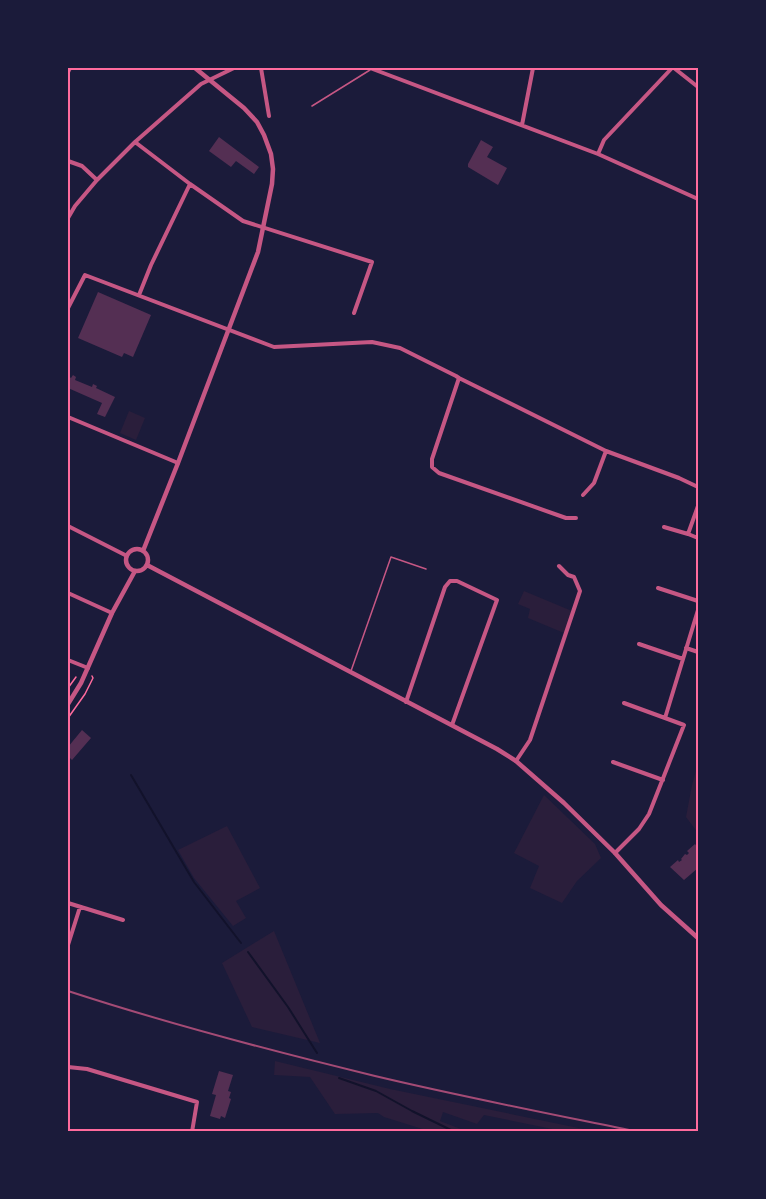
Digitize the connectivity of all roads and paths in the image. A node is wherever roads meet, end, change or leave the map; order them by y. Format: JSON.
{"nodes":[{"id":1,"x":70,"y":68,"type":"edge"},
{"id":2,"x":195,"y":68,"type":"edge"},
{"id":3,"x":234,"y":68,"type":"edge"},
{"id":4,"x":261,"y":68,"type":"edge"},
{"id":5,"x":372,"y":68,"type":"edge"},
{"id":6,"x":533,"y":68,"type":"edge"},
{"id":7,"x":673,"y":68,"type":"edge"},
{"id":8,"x":68,"y":72,"type":"edge"},
{"id":9,"x":210,"y":78,"type":"junction"},
{"id":10,"x":699,"y":87,"type":"edge"},
{"id":11,"x":312,"y":106,"type":"dead end"},
{"id":12,"x":268,"y":116,"type":"dead end"},
{"id":13,"x":522,"y":125,"type":"junction"},
{"id":14,"x":135,"y":142,"type":"junction"},
{"id":15,"x":598,"y":154,"type":"junction"},
{"id":16,"x":68,"y":160,"type":"edge"},
{"id":17,"x":97,"y":180,"type":"junction"},
{"id":18,"x":190,"y":184,"type":"junction"},
{"id":19,"x":699,"y":199,"type":"edge"},
{"id":20,"x":68,"y":218,"type":"edge"},
{"id":21,"x":263,"y":228,"type":"junction"},
{"id":22,"x":139,"y":295,"type":"junction"},
{"id":23,"x":68,"y":308,"type":"edge"},
{"id":24,"x":354,"y":313,"type":"dead end"},
{"id":25,"x":230,"y":330,"type":"junction"},
{"id":26,"x":459,"y":378,"type":"junction"},
{"id":27,"x":68,"y":417,"type":"edge"},
{"id":28,"x":606,"y":451,"type":"junction"},
{"id":29,"x":178,"y":463,"type":"junction"},
{"id":30,"x":699,"y":487,"type":"edge"},
{"id":31,"x":583,"y":495,"type":"dead end"},
{"id":32,"x":699,"y":506,"type":"edge"},
{"id":33,"x":576,"y":518,"type":"dead end"},
{"id":34,"x":68,"y":526,"type":"edge"},
{"id":35,"x":664,"y":527,"type":"dead end"},
{"id":36,"x":688,"y":534,"type":"junction"},
{"id":37,"x":699,"y":538,"type":"edge"},
{"id":38,"x":143,"y":550,"type":"junction"},
{"id":39,"x":127,"y":556,"type":"junction"},
{"id":40,"x":147,"y":565,"type":"junction"},
{"id":41,"x":559,"y":566,"type":"dead end"},
{"id":42,"x":426,"y":569,"type":"dead end"},
{"id":43,"x":135,"y":571,"type":"junction"},
{"id":44,"x":658,"y":588,"type":"dead end"},
{"id":45,"x":68,"y":593,"type":"edge"},
{"id":46,"x":699,"y":601,"type":"edge"},
{"id":47,"x":699,"y":610,"type":"edge"},
{"id":48,"x":112,"y":613,"type":"junction"},
{"id":49,"x":639,"y":644,"type":"dead end"},
{"id":50,"x":686,"y":648,"type":"junction"},
{"id":51,"x":699,"y":652,"type":"edge"},
{"id":52,"x":683,"y":659,"type":"junction"},
{"id":53,"x":68,"y":660,"type":"edge"},
{"id":54,"x":88,"y":668,"type":"junction"},
{"id":55,"x":351,"y":672,"type":"junction"},
{"id":56,"x":406,"y":702,"type":"junction"},
{"id":57,"x":624,"y":703,"type":"dead end"},
{"id":58,"x":68,"y":704,"type":"edge"},
{"id":59,"x":68,"y":718,"type":"edge"},
{"id":60,"x":665,"y":718,"type":"junction"},
{"id":61,"x":452,"y":725,"type":"junction"},
{"id":62,"x":516,"y":761,"type":"junction"},
{"id":63,"x":613,"y":762,"type":"dead end"},
{"id":64,"x":663,"y":780,"type":"junction"},
{"id":65,"x":615,"y":853,"type":"junction"},
{"id":66,"x":68,"y":903,"type":"edge"},
{"id":67,"x":80,"y":907,"type":"junction"},
{"id":68,"x":123,"y":920,"type":"dead end"},
{"id":69,"x":699,"y":938,"type":"edge"},
{"id":70,"x":68,"y":945,"type":"edge"},
{"id":71,"x":68,"y":1067,"type":"edge"},
{"id":72,"x":192,"y":1131,"type":"edge"}],
"edges":[{"from":1,"to":8,"type":"street"},
{"from":2,"to":9,"type":"street"},
{"from":3,"to":9,"type":"street"},
{"from":4,"to":12,"type":"street"},
{"from":5,"to":11,"type":"lane"},
{"from":5,"to":13,"type":"street"},
{"from":6,"to":13,"type":"street"},
{"from":7,"to":10,"type":"street"},
{"from":7,"to":15,"type":"street"},
{"from":9,"to":14,"type":"street"},
{"from":9,"to":21,"type":"street"},
{"from":13,"to":15,"type":"street"},
{"from":14,"to":17,"type":"street"},
{"from":14,"to":18,"type":"street"},
{"from":15,"to":19,"type":"street"},
{"from":16,"to":17,"type":"street"},
{"from":17,"to":20,"type":"street"},
{"from":18,"to":21,"type":"street"},
{"from":18,"to":22,"type":"street"},
{"from":21,"to":24,"type":"street"},
{"from":21,"to":25,"type":"street"},
{"from":22,"to":23,"type":"street"},
{"from":22,"to":25,"type":"street"},
{"from":25,"to":26,"type":"street"},
{"from":25,"to":29,"type":"street"},
{"from":26,"to":28,"type":"street"},
{"from":26,"to":33,"type":"street"},
{"from":27,"to":29,"type":"street"},
{"from":28,"to":30,"type":"street"},
{"from":28,"to":31,"type":"street"},
{"from":29,"to":38,"type":"street"},
{"from":32,"to":36,"type":"street"},
{"from":34,"to":39,"type":"street"},
{"from":35,"to":36,"type":"street"},
{"from":36,"to":37,"type":"street"},
{"from":38,"to":39,"type":"street"},
{"from":38,"to":40,"type":"street"},
{"from":39,"to":43,"type":"street"},
{"from":40,"to":43,"type":"street"},
{"from":40,"to":55,"type":"street"},
{"from":41,"to":62,"type":"street"},
{"from":42,"to":55,"type":"lane"},
{"from":43,"to":48,"type":"street"},
{"from":44,"to":46,"type":"street"},
{"from":45,"to":48,"type":"street"},
{"from":47,"to":50,"type":"street"},
{"from":48,"to":54,"type":"street"},
{"from":49,"to":52,"type":"street"},
{"from":50,"to":51,"type":"street"},
{"from":50,"to":52,"type":"street"},
{"from":52,"to":60,"type":"street"},
{"from":53,"to":54,"type":"street"},
{"from":54,"to":58,"type":"street"},
{"from":54,"to":59,"type":"path"},
{"from":55,"to":56,"type":"street"},
{"from":56,"to":61,"type":"street"},
{"from":56,"to":61,"type":"street"},
{"from":57,"to":60,"type":"street"},
{"from":60,"to":64,"type":"street"},
{"from":61,"to":62,"type":"street"},
{"from":62,"to":65,"type":"street"},
{"from":63,"to":64,"type":"street"},
{"from":64,"to":65,"type":"street"},
{"from":65,"to":69,"type":"street"},
{"from":66,"to":67,"type":"street"},
{"from":67,"to":68,"type":"street"},
{"from":67,"to":70,"type":"street"},
{"from":71,"to":72,"type":"street"}]}
